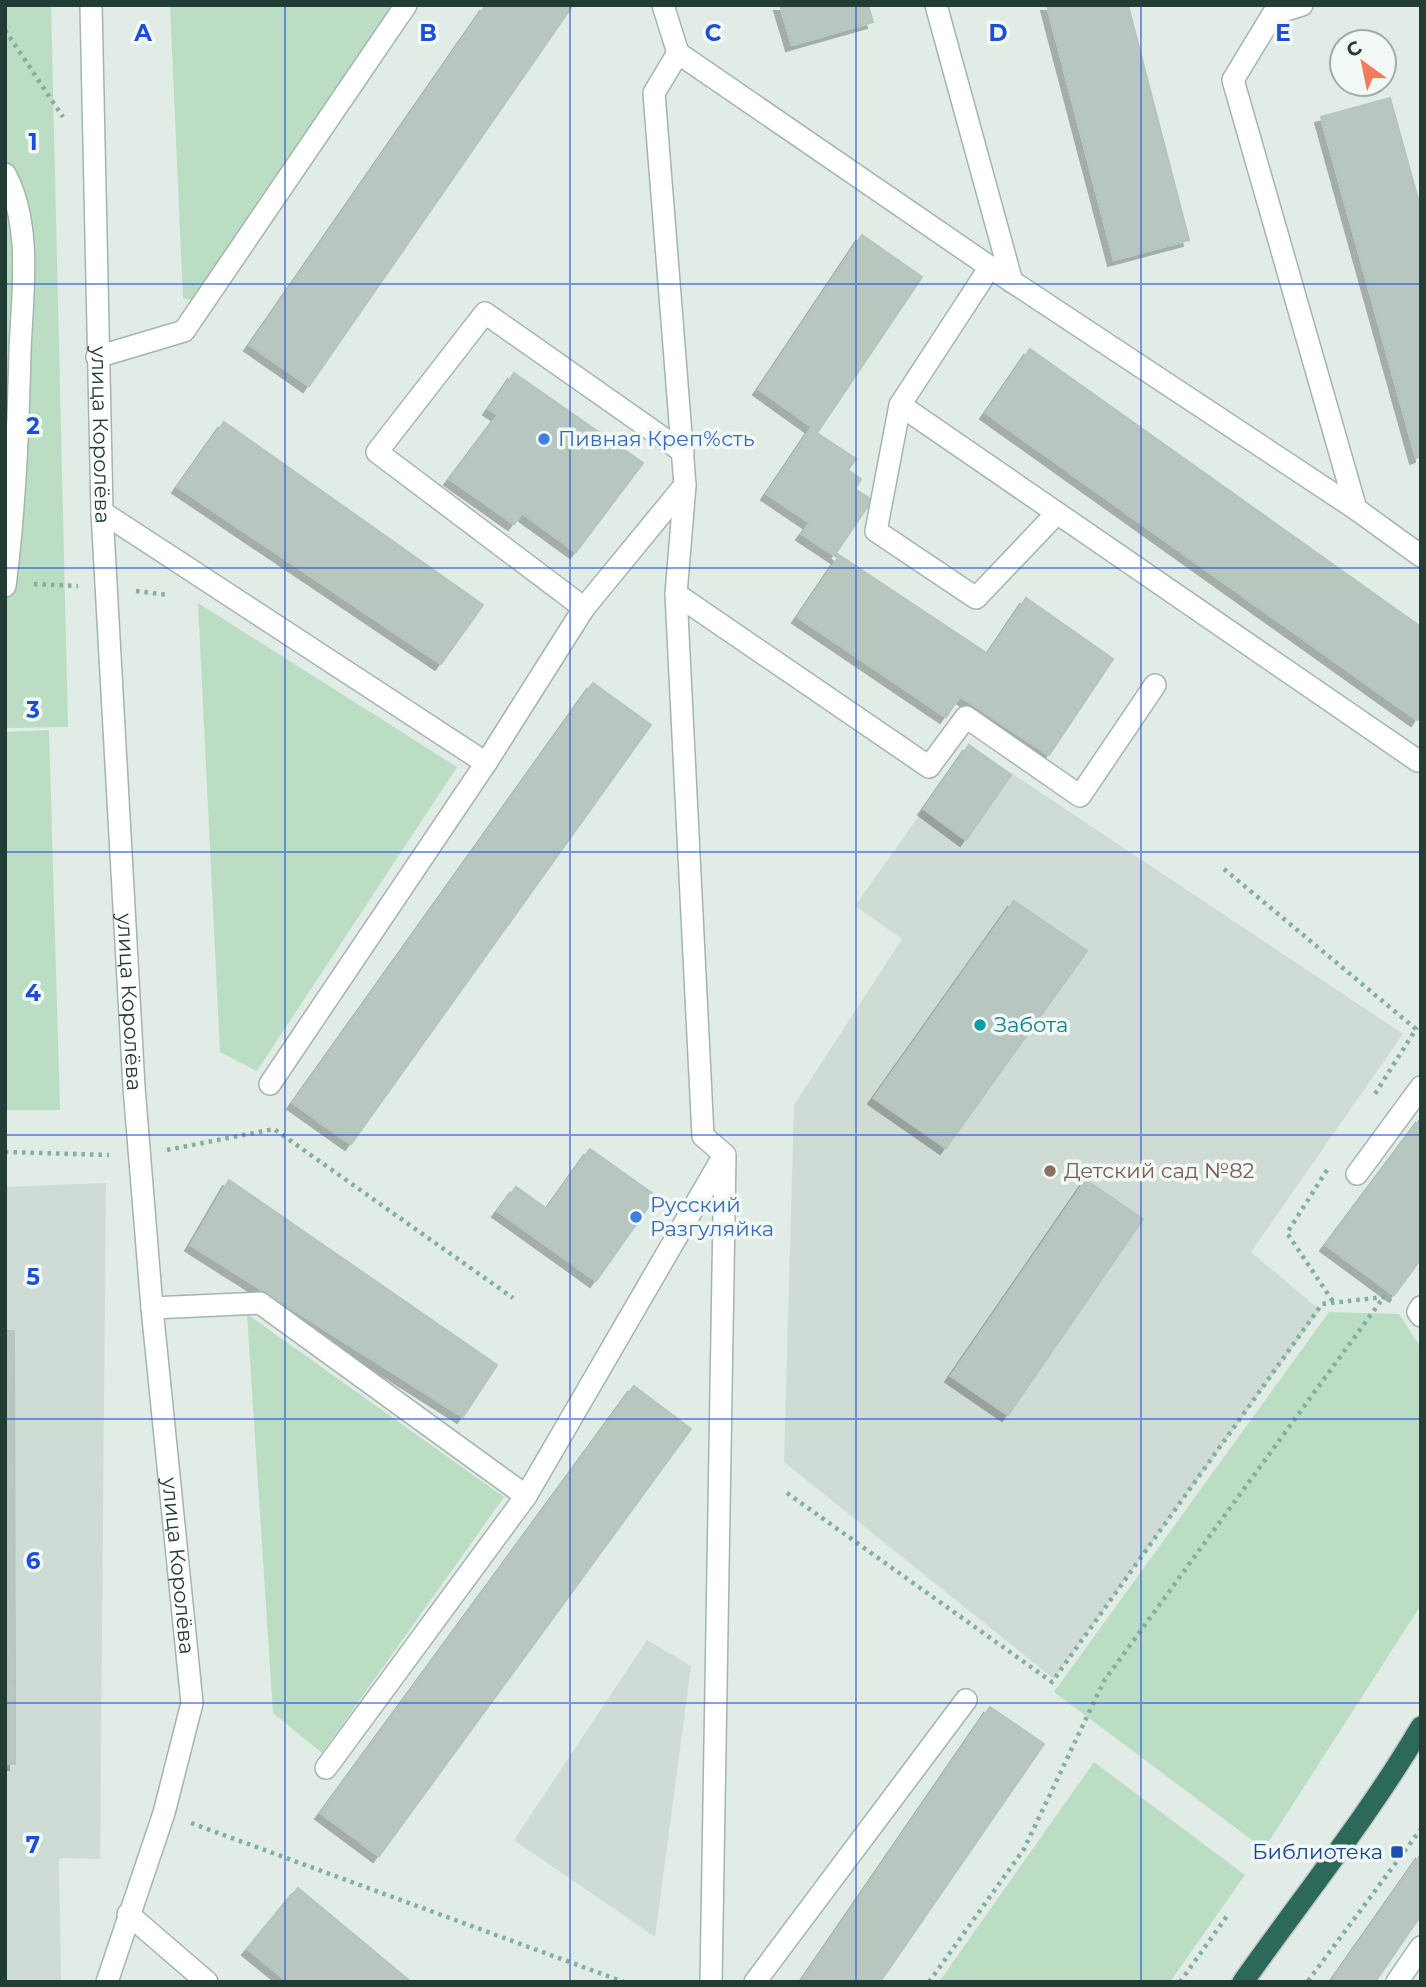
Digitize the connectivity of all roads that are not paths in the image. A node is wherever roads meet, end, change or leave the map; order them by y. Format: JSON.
{"nodes":[{"id":1,"x":91,"y":5,"type":"edge"},
{"id":2,"x":406,"y":5,"type":"edge"},
{"id":3,"x":663,"y":5,"type":"edge"},
{"id":4,"x":936,"y":5,"type":"edge"},
{"id":5,"x":1302,"y":5,"type":"edge"},
{"id":6,"x":678,"y":53,"type":"junction"},
{"id":7,"x":5,"y":174,"type":"edge"},
{"id":8,"x":990,"y":267,"type":"junction"},
{"id":9,"x":1012,"y":282,"type":"junction"},
{"id":10,"x":97,"y":357,"type":"junction"},
{"id":11,"x":900,"y":405,"type":"junction"},
{"id":12,"x":683,"y":452,"type":"junction"},
{"id":13,"x":685,"y":485,"type":"junction"},
{"id":14,"x":1356,"y":509,"type":"junction"},
{"id":15,"x":102,"y":512,"type":"junction"},
{"id":16,"x":1056,"y":514,"type":"junction"},
{"id":17,"x":1421,"y":556,"type":"edge"},
{"id":18,"x":5,"y":586,"type":"edge"},
{"id":19,"x":676,"y":594,"type":"junction"},
{"id":20,"x":584,"y":608,"type":"junction"},
{"id":21,"x":1155,"y":685,"type":"dead end"},
{"id":22,"x":1421,"y":758,"type":"edge"},
{"id":23,"x":486,"y":763,"type":"junction"},
{"id":24,"x":270,"y":1084,"type":"dead end"},
{"id":25,"x":1421,"y":1087,"type":"edge"},
{"id":26,"x":725,"y":1155,"type":"junction"},
{"id":27,"x":1357,"y":1174,"type":"dead end"},
{"id":28,"x":1421,"y":1307,"type":"edge"},
{"id":29,"x":152,"y":1308,"type":"junction"},
{"id":30,"x":1421,"y":1316,"type":"edge"},
{"id":31,"x":526,"y":1496,"type":"junction"},
{"id":32,"x":966,"y":1700,"type":"dead end"},
{"id":33,"x":1421,"y":1727,"type":"edge"},
{"id":34,"x":326,"y":1768,"type":"dead end"},
{"id":35,"x":128,"y":1914,"type":"junction"},
{"id":36,"x":1421,"y":1947,"type":"edge"},
{"id":37,"x":107,"y":1982,"type":"edge"},
{"id":38,"x":206,"y":1982,"type":"edge"},
{"id":39,"x":711,"y":1982,"type":"edge"},
{"id":40,"x":755,"y":1982,"type":"edge"},
{"id":41,"x":1244,"y":1982,"type":"edge"},
{"id":42,"x":1397,"y":1982,"type":"edge"}],
"edges":[{"from":1,"to":10,"type":"street","name":"улица Королёва"},
{"from":2,"to":10,"type":"street"},
{"from":3,"to":6,"type":"street"},
{"from":4,"to":9,"type":"street"},
{"from":5,"to":14,"type":"street"},
{"from":6,"to":8,"type":"street"},
{"from":6,"to":12,"type":"street"},
{"from":7,"to":18,"type":"street"},
{"from":8,"to":9,"type":"street"},
{"from":8,"to":11,"type":"street"},
{"from":9,"to":14,"type":"street"},
{"from":10,"to":15,"type":"street","name":"улица Королёва"},
{"from":11,"to":16,"type":"street"},
{"from":11,"to":16,"type":"street"},
{"from":12,"to":13,"type":"street"},
{"from":12,"to":20,"type":"street"},
{"from":13,"to":19,"type":"street"},
{"from":13,"to":20,"type":"street"},
{"from":14,"to":17,"type":"street"},
{"from":15,"to":23,"type":"street"},
{"from":15,"to":29,"type":"street","name":"улица Королёва"},
{"from":16,"to":22,"type":"street"},
{"from":19,"to":21,"type":"street"},
{"from":19,"to":26,"type":"street"},
{"from":20,"to":23,"type":"street"},
{"from":23,"to":24,"type":"street"},
{"from":25,"to":27,"type":"street"},
{"from":26,"to":31,"type":"street"},
{"from":26,"to":39,"type":"street"},
{"from":28,"to":30,"type":"street"},
{"from":29,"to":31,"type":"street"},
{"from":29,"to":35,"type":"street","name":"улица Королёва"},
{"from":31,"to":34,"type":"street"},
{"from":32,"to":40,"type":"street"},
{"from":33,"to":41,"type":"highway"},
{"from":35,"to":37,"type":"street","name":"улица Королёва"},
{"from":35,"to":38,"type":"street"},
{"from":36,"to":42,"type":"street"}]}
